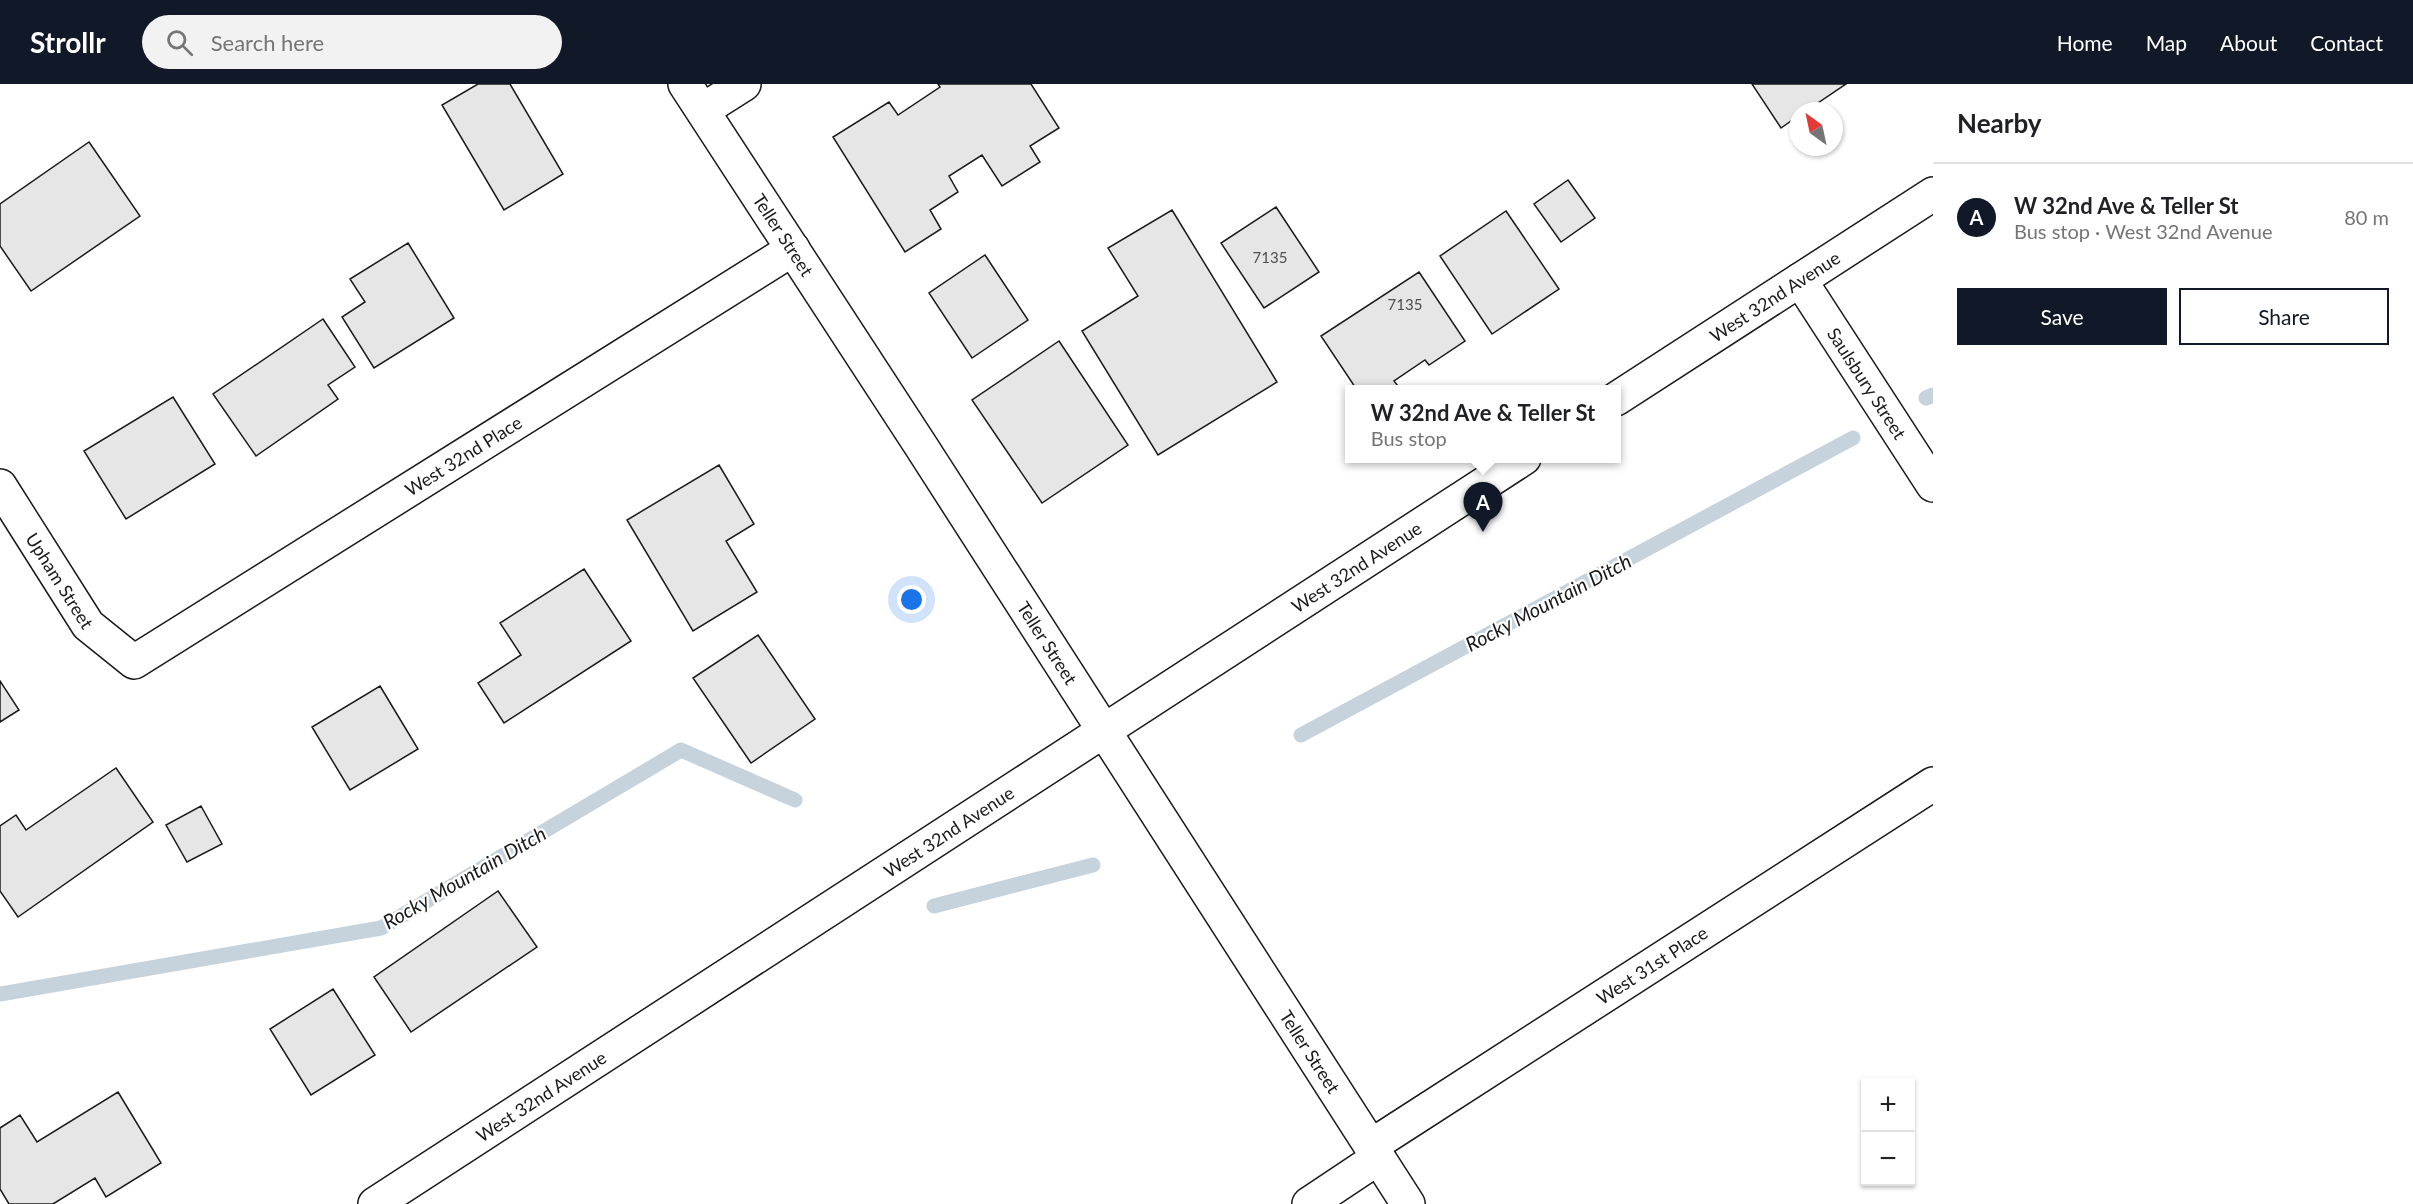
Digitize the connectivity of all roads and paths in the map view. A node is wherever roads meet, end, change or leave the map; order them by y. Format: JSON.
{"nodes":[{"id":1,"x":744,"y":84,"type":"edge"},
{"id":2,"x":694,"y":97,"type":"edge"},
{"id":3,"x":1933,"y":194,"type":"edge"},
{"id":4,"x":793,"y":249,"type":"junction"},
{"id":5,"x":1800,"y":280,"type":"junction"},
{"id":6,"x":1621,"y":396,"type":"edge"},
{"id":7,"x":1518,"y":463,"type":"edge"},
{"id":8,"x":1933,"y":485,"type":"edge"},
{"id":9,"x":0,"y":486,"type":"edge"},
{"id":10,"x":134,"y":662,"type":"joint"},
{"id":11,"x":1104,"y":730,"type":"junction"},
{"id":12,"x":1933,"y":784,"type":"edge"},
{"id":13,"x":1374,"y":1152,"type":"junction"},
{"id":14,"x":375,"y":1204,"type":"edge"},
{"id":15,"x":1308,"y":1204,"type":"edge"},
{"id":16,"x":1408,"y":1204,"type":"edge"}],
"edges":[{"from":1,"to":2,"type":"street"},
{"from":2,"to":4,"type":"street","name":"Teller Street"},
{"from":3,"to":5,"type":"street","name":"West 32nd Avenue"},
{"from":4,"to":10,"type":"street","name":"West 32nd Place"},
{"from":4,"to":11,"type":"street","name":"Teller Street"},
{"from":5,"to":6,"type":"street","name":"West 32nd Avenue"},
{"from":5,"to":8,"type":"street","name":"Saulsbury Street"},
{"from":7,"to":11,"type":"street","name":"West 32nd Avenue"},
{"from":9,"to":10,"type":"street","name":"Upham Street"},
{"from":11,"to":13,"type":"street","name":"Teller Street"},
{"from":11,"to":14,"type":"street","name":"West 32nd Avenue"},
{"from":12,"to":13,"type":"street","name":"West 31st Place"},
{"from":13,"to":15,"type":"street","name":"West 31st Place"},
{"from":13,"to":16,"type":"street","name":"Teller Street"}]}
